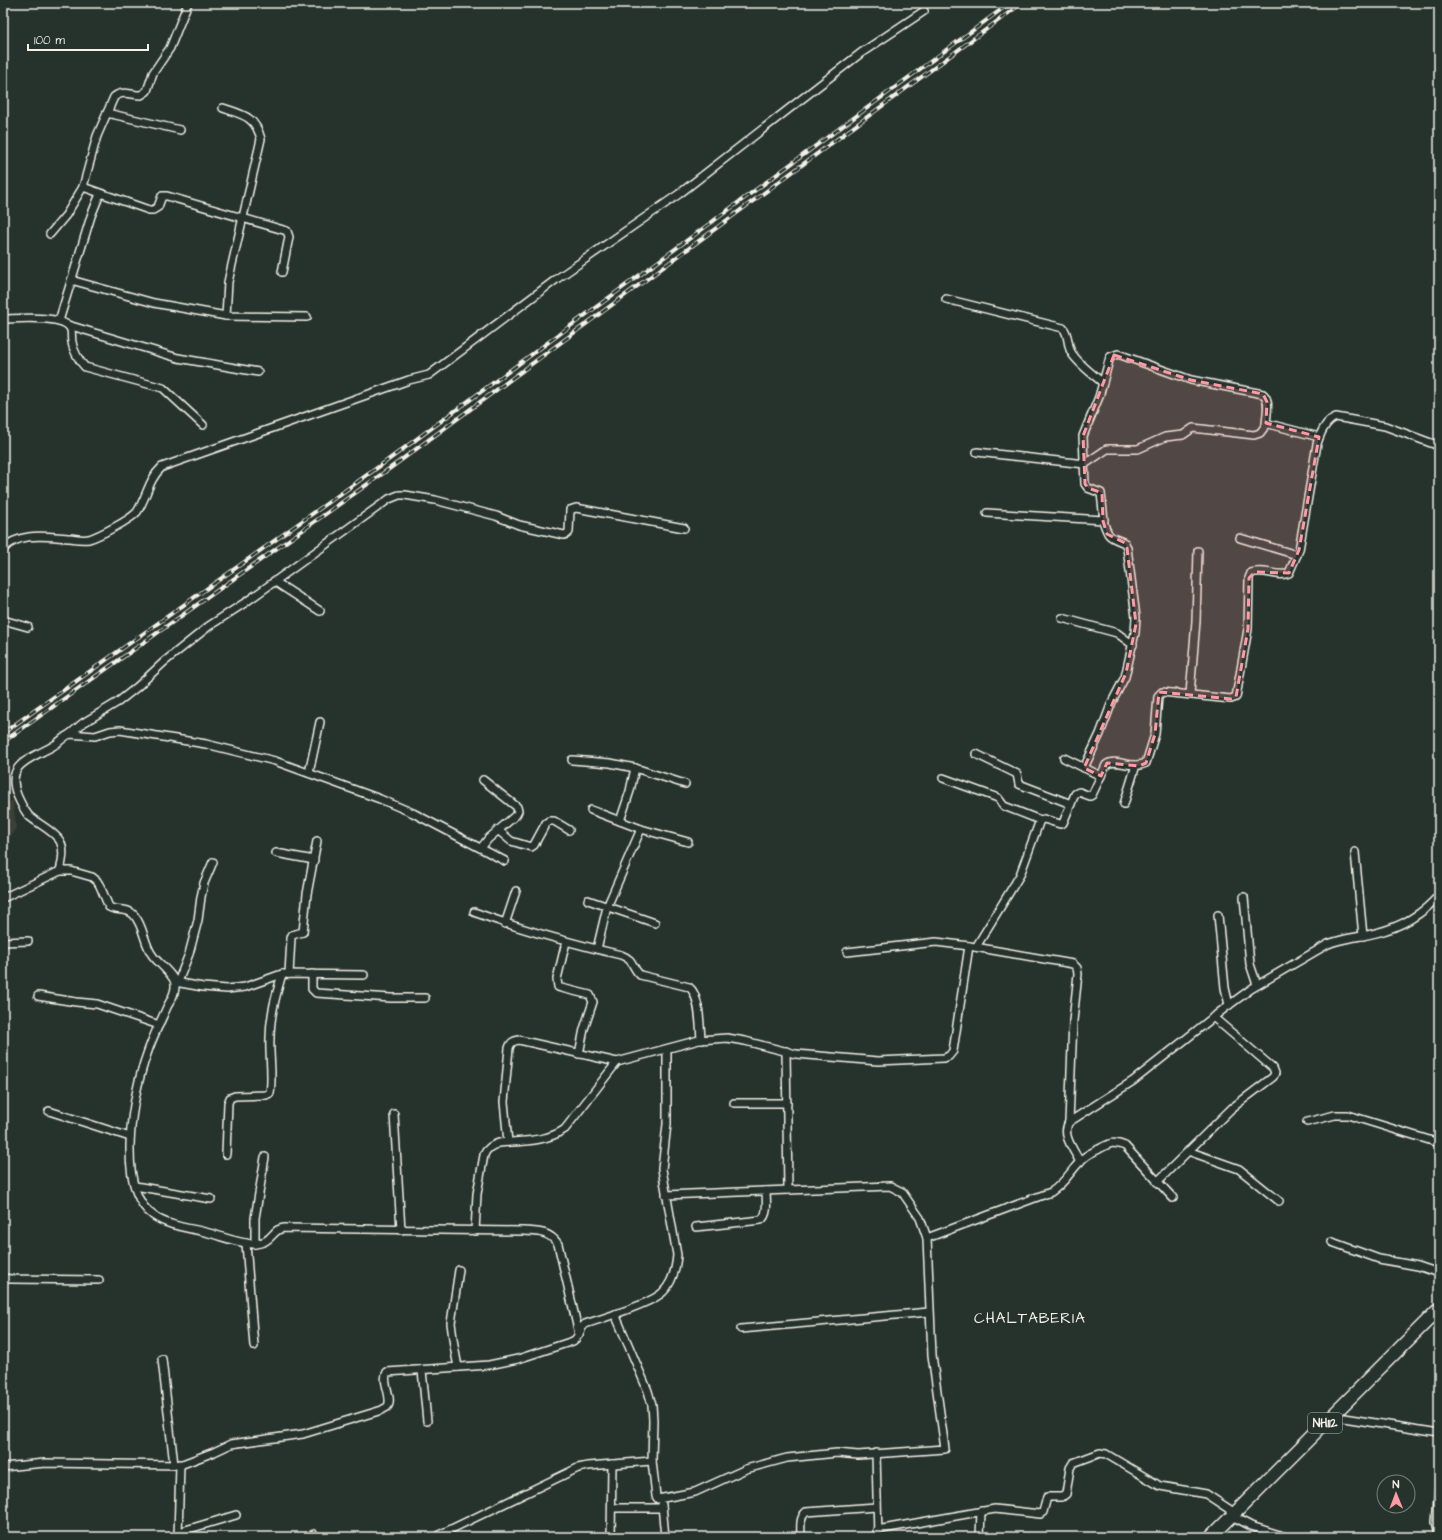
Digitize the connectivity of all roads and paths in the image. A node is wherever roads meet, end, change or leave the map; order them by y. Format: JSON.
{"nodes":[{"id":1,"x":188,"y":3,"type":"edge"},
{"id":2,"x":924,"y":11,"type":"dead end"},
{"id":3,"x":223,"y":108,"type":"dead end"},
{"id":4,"x":107,"y":113,"type":"junction"},
{"id":5,"x":180,"y":130,"type":"dead end"},
{"id":6,"x":83,"y":187,"type":"junction"},
{"id":7,"x":100,"y":194,"type":"junction"},
{"id":8,"x":243,"y":218,"type":"junction"},
{"id":9,"x":50,"y":234,"type":"dead end"},
{"id":10,"x":282,"y":272,"type":"dead end"},
{"id":11,"x":71,"y":280,"type":"junction"},
{"id":12,"x":946,"y":299,"type":"dead end"},
{"id":13,"x":226,"y":316,"type":"junction"},
{"id":14,"x":307,"y":317,"type":"dead end"},
{"id":15,"x":3,"y":319,"type":"edge"},
{"id":16,"x":59,"y":321,"type":"junction"},
{"id":17,"x":68,"y":325,"type":"junction"},
{"id":18,"x":258,"y":372,"type":"dead end"},
{"id":19,"x":1103,"y":383,"type":"junction"},
{"id":20,"x":1266,"y":425,"type":"junction"},
{"id":21,"x":203,"y":426,"type":"dead end"},
{"id":22,"x":1319,"y":437,"type":"junction"},
{"id":23,"x":1439,"y":446,"type":"edge"},
{"id":24,"x":977,"y":452,"type":"dead end"},
{"id":25,"x":1084,"y":464,"type":"junction"},
{"id":26,"x":987,"y":513,"type":"dead end"},
{"id":27,"x":1103,"y":521,"type":"junction"},
{"id":28,"x":684,"y":528,"type":"dead end"},
{"id":29,"x":1240,"y":538,"type":"dead end"},
{"id":30,"x":3,"y":549,"type":"edge"},
{"id":31,"x":1198,"y":551,"type":"dead end"},
{"id":32,"x":1297,"y":555,"type":"junction"},
{"id":33,"x":274,"y":581,"type":"junction"},
{"id":34,"x":320,"y":611,"type":"dead end"},
{"id":35,"x":1062,"y":618,"type":"dead end"},
{"id":36,"x":3,"y":620,"type":"edge"},
{"id":37,"x":28,"y":627,"type":"dead end"},
{"id":38,"x":1133,"y":645,"type":"junction"},
{"id":39,"x":1190,"y":694,"type":"junction"},
{"id":40,"x":320,"y":722,"type":"dead end"},
{"id":41,"x":70,"y":734,"type":"junction"},
{"id":42,"x":976,"y":754,"type":"dead end"},
{"id":43,"x":1064,"y":758,"type":"dead end"},
{"id":44,"x":572,"y":760,"type":"dead end"},
{"id":45,"x":1136,"y":766,"type":"junction"},
{"id":46,"x":635,"y":768,"type":"junction"},
{"id":47,"x":1084,"y":768,"type":"junction"},
{"id":48,"x":308,"y":772,"type":"junction"},
{"id":49,"x":1101,"y":776,"type":"junction"},
{"id":50,"x":943,"y":778,"type":"dead end"},
{"id":51,"x":483,"y":780,"type":"dead end"},
{"id":52,"x":685,"y":784,"type":"dead end"},
{"id":53,"x":1071,"y":804,"type":"junction"},
{"id":54,"x":1124,"y":804,"type":"dead end"},
{"id":55,"x":592,"y":810,"type":"dead end"},
{"id":56,"x":1040,"y":820,"type":"junction"},
{"id":57,"x":620,"y":821,"type":"junction"},
{"id":58,"x":640,"y":829,"type":"junction"},
{"id":59,"x":498,"y":830,"type":"junction"},
{"id":60,"x":569,"y":830,"type":"dead end"},
{"id":61,"x":317,"y":841,"type":"dead end"},
{"id":62,"x":688,"y":842,"type":"dead end"},
{"id":63,"x":481,"y":848,"type":"junction"},
{"id":64,"x":1355,"y":852,"type":"dead end"},
{"id":65,"x":276,"y":853,"type":"dead end"},
{"id":66,"x":314,"y":860,"type":"junction"},
{"id":67,"x":213,"y":862,"type":"dead end"},
{"id":68,"x":505,"y":862,"type":"dead end"},
{"id":69,"x":60,"y":871,"type":"junction"},
{"id":70,"x":516,"y":891,"type":"dead end"},
{"id":71,"x":1439,"y":895,"type":"edge"},
{"id":72,"x":1244,"y":897,"type":"dead end"},
{"id":73,"x":3,"y":898,"type":"edge"},
{"id":74,"x":588,"y":900,"type":"dead end"},
{"id":75,"x":607,"y":907,"type":"junction"},
{"id":76,"x":474,"y":912,"type":"dead end"},
{"id":77,"x":1218,"y":915,"type":"dead end"},
{"id":78,"x":656,"y":923,"type":"dead end"},
{"id":79,"x":505,"y":924,"type":"junction"},
{"id":80,"x":1363,"y":936,"type":"junction"},
{"id":81,"x":28,"y":941,"type":"dead end"},
{"id":82,"x":3,"y":942,"type":"edge"},
{"id":83,"x":566,"y":942,"type":"junction"},
{"id":84,"x":972,"y":946,"type":"junction"},
{"id":85,"x":597,"y":949,"type":"junction"},
{"id":86,"x":847,"y":952,"type":"dead end"},
{"id":87,"x":285,"y":974,"type":"junction"},
{"id":88,"x":312,"y":974,"type":"junction"},
{"id":89,"x":364,"y":975,"type":"dead end"},
{"id":90,"x":176,"y":982,"type":"junction"},
{"id":91,"x":1257,"y":986,"type":"junction"},
{"id":92,"x":38,"y":996,"type":"dead end"},
{"id":93,"x":425,"y":998,"type":"dead end"},
{"id":94,"x":1229,"y":1005,"type":"junction"},
{"id":95,"x":1213,"y":1017,"type":"junction"},
{"id":96,"x":159,"y":1025,"type":"junction"},
{"id":97,"x":701,"y":1040,"type":"junction"},
{"id":98,"x":667,"y":1049,"type":"junction"},
{"id":99,"x":786,"y":1051,"type":"junction"},
{"id":100,"x":579,"y":1054,"type":"junction"},
{"id":101,"x":617,"y":1062,"type":"junction"},
{"id":102,"x":734,"y":1103,"type":"dead end"},
{"id":103,"x":786,"y":1103,"type":"junction"},
{"id":104,"x":49,"y":1111,"type":"dead end"},
{"id":105,"x":394,"y":1114,"type":"dead end"},
{"id":106,"x":1069,"y":1122,"type":"junction"},
{"id":107,"x":1307,"y":1122,"type":"dead end"},
{"id":108,"x":130,"y":1137,"type":"junction"},
{"id":109,"x":508,"y":1142,"type":"junction"},
{"id":110,"x":1439,"y":1143,"type":"edge"},
{"id":111,"x":1188,"y":1152,"type":"junction"},
{"id":112,"x":226,"y":1154,"type":"dead end"},
{"id":113,"x":265,"y":1157,"type":"dead end"},
{"id":114,"x":1080,"y":1162,"type":"junction"},
{"id":115,"x":1158,"y":1182,"type":"junction"},
{"id":116,"x":135,"y":1186,"type":"junction"},
{"id":117,"x":788,"y":1190,"type":"junction"},
{"id":118,"x":766,"y":1191,"type":"junction"},
{"id":119,"x":666,"y":1195,"type":"junction"},
{"id":120,"x":1173,"y":1198,"type":"dead end"},
{"id":121,"x":211,"y":1199,"type":"dead end"},
{"id":122,"x":1279,"y":1201,"type":"dead end"},
{"id":123,"x":696,"y":1226,"type":"dead end"},
{"id":124,"x":401,"y":1230,"type":"junction"},
{"id":125,"x":475,"y":1231,"type":"junction"},
{"id":126,"x":927,"y":1238,"type":"junction"},
{"id":127,"x":1332,"y":1242,"type":"dead end"},
{"id":128,"x":246,"y":1243,"type":"junction"},
{"id":129,"x":255,"y":1244,"type":"junction"},
{"id":130,"x":458,"y":1270,"type":"dead end"},
{"id":131,"x":1439,"y":1273,"type":"edge"},
{"id":132,"x":3,"y":1278,"type":"edge"},
{"id":133,"x":99,"y":1280,"type":"dead end"},
{"id":134,"x":1439,"y":1309,"type":"edge"},
{"id":135,"x":929,"y":1312,"type":"junction"},
{"id":136,"x":615,"y":1314,"type":"junction"},
{"id":137,"x":741,"y":1329,"type":"dead end"},
{"id":138,"x":579,"y":1334,"type":"junction"},
{"id":139,"x":254,"y":1346,"type":"dead end"},
{"id":140,"x":162,"y":1359,"type":"dead end"},
{"id":141,"x":458,"y":1367,"type":"junction"},
{"id":142,"x":422,"y":1370,"type":"junction"},
{"id":143,"x":1331,"y":1416,"type":"junction"},
{"id":144,"x":427,"y":1422,"type":"dead end"},
{"id":145,"x":1439,"y":1433,"type":"edge"},
{"id":146,"x":876,"y":1453,"type":"junction"},
{"id":147,"x":652,"y":1461,"type":"junction"},
{"id":148,"x":612,"y":1464,"type":"junction"},
{"id":149,"x":177,"y":1465,"type":"junction"},
{"id":150,"x":3,"y":1467,"type":"edge"},
{"id":151,"x":1439,"y":1486,"type":"edge"},
{"id":152,"x":662,"y":1499,"type":"junction"},
{"id":153,"x":876,"y":1507,"type":"junction"},
{"id":154,"x":612,"y":1508,"type":"junction"},
{"id":155,"x":662,"y":1508,"type":"junction"},
{"id":156,"x":981,"y":1511,"type":"junction"},
{"id":157,"x":236,"y":1515,"type":"dead end"},
{"id":158,"x":1233,"y":1515,"type":"junction"},
{"id":159,"x":179,"y":1534,"type":"edge"},
{"id":160,"x":314,"y":1534,"type":"dead end"},
{"id":161,"x":877,"y":1534,"type":"edge"},
{"id":162,"x":1439,"y":1534,"type":"edge"},
{"id":163,"x":307,"y":1537,"type":"edge"},
{"id":164,"x":438,"y":1537,"type":"edge"},
{"id":165,"x":611,"y":1537,"type":"edge"},
{"id":166,"x":665,"y":1537,"type":"edge"},
{"id":167,"x":801,"y":1537,"type":"edge"},
{"id":168,"x":980,"y":1537,"type":"edge"},
{"id":169,"x":1211,"y":1537,"type":"edge"},
{"id":170,"x":1286,"y":1537,"type":"edge"}],
"edges":[{"from":1,"to":4,"type":"street"},
{"from":2,"to":30,"type":"street"},
{"from":3,"to":8,"type":"street"},
{"from":4,"to":5,"type":"street"},
{"from":4,"to":6,"type":"street"},
{"from":6,"to":7,"type":"street"},
{"from":6,"to":9,"type":"street"},
{"from":7,"to":8,"type":"street"},
{"from":7,"to":11,"type":"street"},
{"from":8,"to":10,"type":"street"},
{"from":8,"to":13,"type":"street"},
{"from":11,"to":13,"type":"street"},
{"from":11,"to":16,"type":"street"},
{"from":12,"to":19,"type":"street"},
{"from":13,"to":14,"type":"street"},
{"from":15,"to":16,"type":"street"},
{"from":16,"to":17,"type":"street"},
{"from":17,"to":18,"type":"street"},
{"from":17,"to":21,"type":"street"},
{"from":19,"to":20,"type":"street"},
{"from":19,"to":25,"type":"street"},
{"from":20,"to":22,"type":"street"},
{"from":20,"to":25,"type":"street"},
{"from":22,"to":23,"type":"street"},
{"from":22,"to":32,"type":"street"},
{"from":24,"to":25,"type":"street"},
{"from":25,"to":27,"type":"street"},
{"from":26,"to":27,"type":"street"},
{"from":27,"to":38,"type":"street"},
{"from":28,"to":33,"type":"street"},
{"from":29,"to":32,"type":"street"},
{"from":31,"to":39,"type":"street"},
{"from":32,"to":39,"type":"street"},
{"from":33,"to":34,"type":"street"},
{"from":33,"to":41,"type":"street"},
{"from":35,"to":38,"type":"street"},
{"from":36,"to":37,"type":"street"},
{"from":38,"to":47,"type":"street"},
{"from":39,"to":45,"type":"street"},
{"from":40,"to":48,"type":"street"},
{"from":41,"to":48,"type":"street"},
{"from":41,"to":69,"type":"street"},
{"from":42,"to":53,"type":"street"},
{"from":43,"to":47,"type":"street"},
{"from":44,"to":46,"type":"street"},
{"from":45,"to":49,"type":"street"},
{"from":45,"to":54,"type":"street"},
{"from":46,"to":52,"type":"street"},
{"from":46,"to":57,"type":"street"},
{"from":47,"to":49,"type":"street"},
{"from":48,"to":63,"type":"street"},
{"from":49,"to":53,"type":"street"},
{"from":50,"to":56,"type":"street"},
{"from":51,"to":59,"type":"street"},
{"from":53,"to":56,"type":"street"},
{"from":55,"to":57,"type":"street"},
{"from":56,"to":84,"type":"street"},
{"from":57,"to":58,"type":"street"},
{"from":58,"to":62,"type":"street"},
{"from":58,"to":75,"type":"street"},
{"from":59,"to":60,"type":"street"},
{"from":59,"to":63,"type":"street"},
{"from":61,"to":66,"type":"street"},
{"from":63,"to":68,"type":"street"},
{"from":64,"to":80,"type":"street"},
{"from":65,"to":66,"type":"street"},
{"from":66,"to":87,"type":"street"},
{"from":67,"to":90,"type":"street"},
{"from":69,"to":73,"type":"street"},
{"from":69,"to":90,"type":"street"},
{"from":70,"to":79,"type":"street"},
{"from":71,"to":80,"type":"street"},
{"from":72,"to":91,"type":"street"},
{"from":74,"to":75,"type":"street"},
{"from":75,"to":78,"type":"street"},
{"from":75,"to":85,"type":"street"},
{"from":76,"to":79,"type":"street"},
{"from":77,"to":94,"type":"street"},
{"from":79,"to":83,"type":"street"},
{"from":80,"to":91,"type":"street"},
{"from":81,"to":82,"type":"street"},
{"from":83,"to":85,"type":"street"},
{"from":83,"to":100,"type":"street"},
{"from":84,"to":86,"type":"street"},
{"from":84,"to":99,"type":"street"},
{"from":84,"to":106,"type":"street"},
{"from":85,"to":97,"type":"street"},
{"from":87,"to":88,"type":"street"},
{"from":87,"to":90,"type":"street"},
{"from":87,"to":112,"type":"street"},
{"from":88,"to":89,"type":"street"},
{"from":88,"to":93,"type":"street"},
{"from":90,"to":96,"type":"street"},
{"from":91,"to":94,"type":"street"},
{"from":92,"to":96,"type":"street"},
{"from":94,"to":95,"type":"street"},
{"from":95,"to":106,"type":"street"},
{"from":95,"to":111,"type":"street"},
{"from":96,"to":108,"type":"street"},
{"from":97,"to":98,"type":"street"},
{"from":97,"to":99,"type":"street"},
{"from":98,"to":101,"type":"street"},
{"from":98,"to":119,"type":"street"},
{"from":99,"to":103,"type":"street"},
{"from":100,"to":101,"type":"street"},
{"from":100,"to":109,"type":"street"},
{"from":101,"to":109,"type":"street"},
{"from":102,"to":103,"type":"street"},
{"from":103,"to":117,"type":"street"},
{"from":104,"to":108,"type":"street"},
{"from":105,"to":124,"type":"street"},
{"from":106,"to":114,"type":"street"},
{"from":107,"to":110,"type":"street"},
{"from":108,"to":116,"type":"street"},
{"from":109,"to":125,"type":"street"},
{"from":111,"to":115,"type":"street"},
{"from":111,"to":122,"type":"street"},
{"from":113,"to":129,"type":"street"},
{"from":114,"to":115,"type":"street"},
{"from":114,"to":126,"type":"street"},
{"from":115,"to":120,"type":"street"},
{"from":116,"to":121,"type":"street"},
{"from":116,"to":128,"type":"street"},
{"from":117,"to":118,"type":"street"},
{"from":117,"to":126,"type":"street"},
{"from":118,"to":119,"type":"street"},
{"from":118,"to":123,"type":"street"},
{"from":119,"to":136,"type":"street"},
{"from":124,"to":125,"type":"street"},
{"from":124,"to":129,"type":"street"},
{"from":125,"to":138,"type":"street"},
{"from":126,"to":135,"type":"street"},
{"from":127,"to":131,"type":"street"},
{"from":128,"to":129,"type":"street"},
{"from":128,"to":139,"type":"street"},
{"from":130,"to":141,"type":"street"},
{"from":132,"to":133,"type":"street"},
{"from":134,"to":143,"type":"highway","number":"NH112"},
{"from":135,"to":137,"type":"street"},
{"from":135,"to":146,"type":"street"},
{"from":136,"to":138,"type":"street"},
{"from":136,"to":147,"type":"street"},
{"from":138,"to":141,"type":"street"},
{"from":140,"to":149,"type":"street"},
{"from":141,"to":142,"type":"street"},
{"from":142,"to":144,"type":"street"},
{"from":142,"to":149,"type":"street"},
{"from":143,"to":145,"type":"street"},
{"from":143,"to":158,"type":"highway","number":"NH112"},
{"from":146,"to":152,"type":"street"},
{"from":146,"to":153,"type":"street"},
{"from":147,"to":148,"type":"street"},
{"from":147,"to":152,"type":"street"},
{"from":148,"to":154,"type":"street"},
{"from":148,"to":164,"type":"street"},
{"from":149,"to":150,"type":"street"},
{"from":149,"to":159,"type":"street"},
{"from":151,"to":162,"type":"street"},
{"from":152,"to":155,"type":"street"},
{"from":153,"to":161,"type":"street"},
{"from":153,"to":167,"type":"street"},
{"from":154,"to":155,"type":"street"},
{"from":154,"to":165,"type":"street"},
{"from":155,"to":166,"type":"street"},
{"from":156,"to":158,"type":"street"},
{"from":156,"to":161,"type":"street"},
{"from":156,"to":168,"type":"street"},
{"from":157,"to":159,"type":"street"},
{"from":158,"to":169,"type":"highway","number":"NH112"},
{"from":158,"to":170,"type":"street"},
{"from":160,"to":163,"type":"street"}]}
